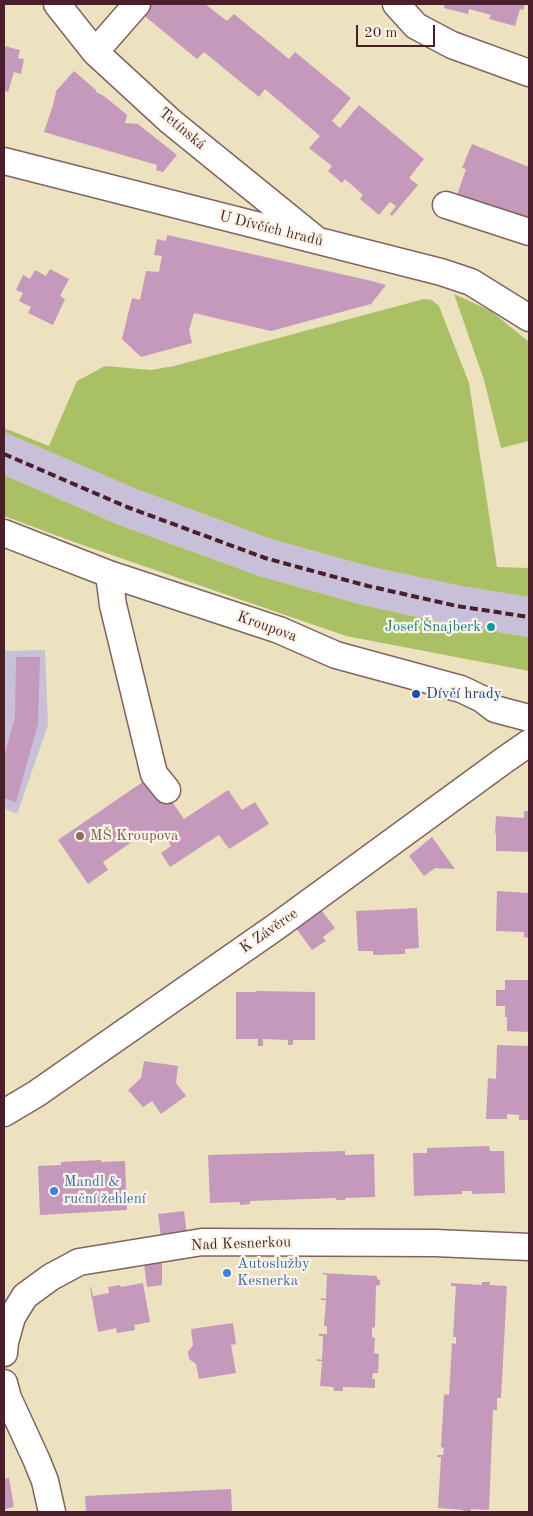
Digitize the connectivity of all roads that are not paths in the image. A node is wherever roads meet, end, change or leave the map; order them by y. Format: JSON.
{"nodes":[{"id":1,"x":57,"y":4,"type":"edge"},
{"id":2,"x":137,"y":4,"type":"edge"},
{"id":3,"x":396,"y":4,"type":"edge"},
{"id":4,"x":95,"y":52,"type":"junction"},
{"id":5,"x":529,"y":73,"type":"edge"},
{"id":6,"x":4,"y":161,"type":"edge"},
{"id":7,"x":446,"y":205,"type":"dead end"},
{"id":8,"x":529,"y":232,"type":"edge"},
{"id":9,"x":319,"y":242,"type":"junction"},
{"id":10,"x":529,"y":318,"type":"edge"},
{"id":11,"x":4,"y":534,"type":"edge"},
{"id":12,"x":109,"y":574,"type":"junction"},
{"id":13,"x":529,"y":718,"type":"edge"},
{"id":14,"x":529,"y":743,"type":"edge"},
{"id":15,"x":166,"y":790,"type":"dead end"},
{"id":16,"x":4,"y":1113,"type":"edge"},
{"id":17,"x":529,"y":1247,"type":"edge"},
{"id":18,"x":4,"y":1353,"type":"edge"},
{"id":19,"x":4,"y":1383,"type":"edge"},
{"id":20,"x":52,"y":1512,"type":"edge"}],
"edges":[{"from":1,"to":4,"type":"street","name":"Tetínská"},
{"from":2,"to":4,"type":"street"},
{"from":3,"to":5,"type":"street"},
{"from":4,"to":9,"type":"street","name":"Tetínská"},
{"from":6,"to":9,"type":"street","name":"U Dívčích hradů"},
{"from":7,"to":8,"type":"street"},
{"from":9,"to":10,"type":"street","name":"U Dívčích hradů"},
{"from":11,"to":12,"type":"street","name":"Kroupova"},
{"from":12,"to":13,"type":"street","name":"Kroupova"},
{"from":12,"to":15,"type":"street"},
{"from":14,"to":16,"type":"street","name":"K Závěrce"},
{"from":17,"to":18,"type":"street","name":"Nad Kesnerkou"},
{"from":19,"to":20,"type":"street"}]}
